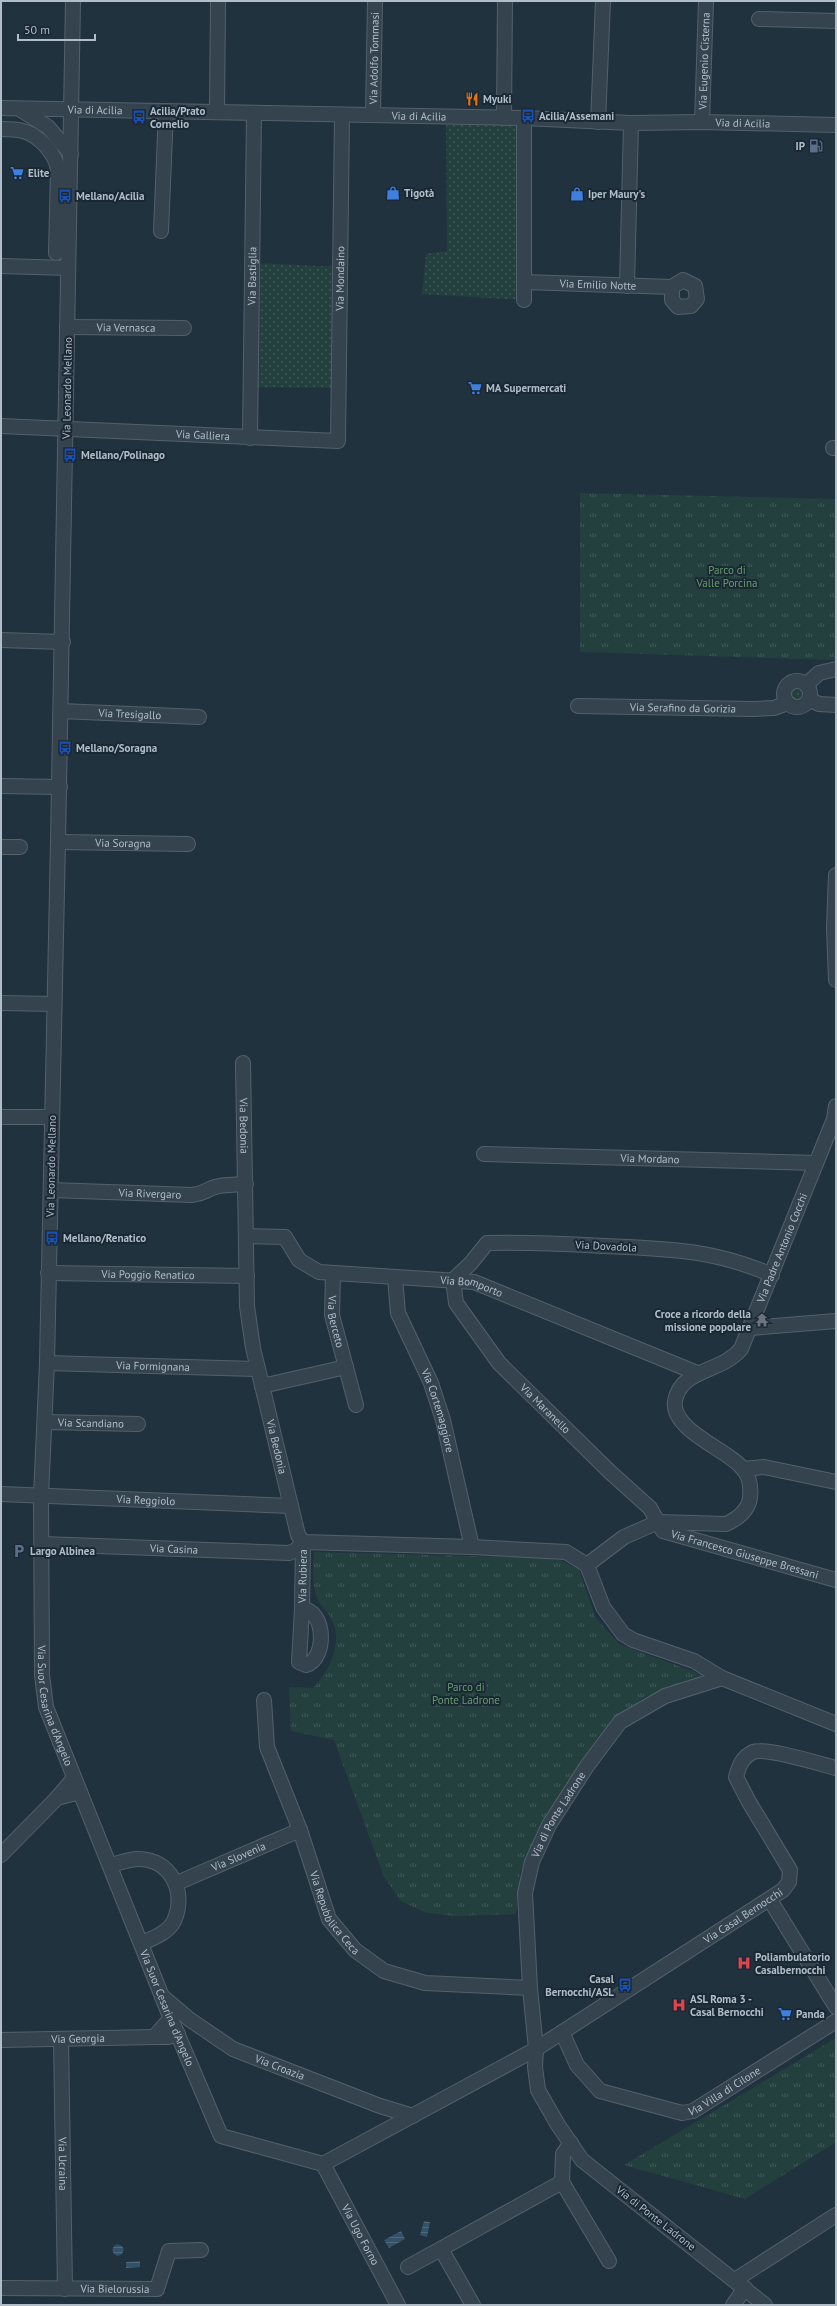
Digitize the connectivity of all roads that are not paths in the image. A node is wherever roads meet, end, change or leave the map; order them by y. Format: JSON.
{"nodes":[{"id":1,"x":73,"y":1,"type":"edge"},
{"id":2,"x":218,"y":1,"type":"edge"},
{"id":3,"x":375,"y":1,"type":"edge"},
{"id":4,"x":505,"y":1,"type":"edge"},
{"id":5,"x":603,"y":1,"type":"edge"},
{"id":6,"x":706,"y":1,"type":"edge"},
{"id":7,"x":759,"y":19,"type":"dead end"},
{"id":8,"x":836,"y":21,"type":"edge"},
{"id":9,"x":1,"y":108,"type":"edge"},
{"id":10,"x":19,"y":108,"type":"junction"},
{"id":11,"x":72,"y":109,"type":"junction"},
{"id":12,"x":166,"y":111,"type":"junction"},
{"id":13,"x":217,"y":112,"type":"junction"},
{"id":14,"x":254,"y":113,"type":"junction"},
{"id":15,"x":342,"y":115,"type":"junction"},
{"id":16,"x":373,"y":115,"type":"junction"},
{"id":17,"x":504,"y":118,"type":"junction"},
{"id":18,"x":524,"y":118,"type":"junction"},
{"id":19,"x":598,"y":122,"type":"junction"},
{"id":20,"x":702,"y":122,"type":"junction"},
{"id":21,"x":631,"y":123,"type":"junction"},
{"id":22,"x":836,"y":125,"type":"edge"},
{"id":23,"x":1,"y":129,"type":"edge"},
{"id":24,"x":71,"y":154,"type":"junction"},
{"id":25,"x":63,"y":211,"type":"junction"},
{"id":26,"x":161,"y":231,"type":"dead end"},
{"id":27,"x":56,"y":253,"type":"dead end"},
{"id":28,"x":1,"y":266,"type":"edge"},
{"id":29,"x":68,"y":268,"type":"junction"},
{"id":30,"x":524,"y":282,"type":"junction"},
{"id":31,"x":627,"y":286,"type":"junction"},
{"id":32,"x":672,"y":288,"type":"dead end"},
{"id":33,"x":524,"y":300,"type":"dead end"},
{"id":34,"x":68,"y":327,"type":"junction"},
{"id":35,"x":184,"y":328,"type":"dead end"},
{"id":36,"x":1,"y":426,"type":"edge"},
{"id":37,"x":67,"y":429,"type":"junction"},
{"id":38,"x":250,"y":438,"type":"junction"},
{"id":39,"x":338,"y":441,"type":"joint"},
{"id":40,"x":1,"y":640,"type":"edge"},
{"id":41,"x":63,"y":642,"type":"junction"},
{"id":42,"x":836,"y":670,"type":"edge"},
{"id":43,"x":807,"y":684,"type":"junction"},
{"id":44,"x":809,"y":699,"type":"junction"},
{"id":45,"x":788,"y":703,"type":"junction"},
{"id":46,"x":836,"y":705,"type":"edge"},
{"id":47,"x":578,"y":706,"type":"dead end"},
{"id":48,"x":61,"y":711,"type":"junction"},
{"id":49,"x":199,"y":717,"type":"dead end"},
{"id":50,"x":1,"y":786,"type":"edge"},
{"id":51,"x":60,"y":787,"type":"junction"},
{"id":52,"x":58,"y":842,"type":"junction"},
{"id":53,"x":188,"y":844,"type":"dead end"},
{"id":54,"x":1,"y":847,"type":"edge"},
{"id":55,"x":20,"y":847,"type":"dead end"},
{"id":56,"x":836,"y":875,"type":"edge"},
{"id":57,"x":836,"y":980,"type":"edge"},
{"id":58,"x":1,"y":1003,"type":"edge"},
{"id":59,"x":54,"y":1004,"type":"junction"},
{"id":60,"x":243,"y":1063,"type":"dead end"},
{"id":61,"x":836,"y":1106,"type":"edge"},
{"id":62,"x":1,"y":1117,"type":"edge"},
{"id":63,"x":52,"y":1117,"type":"junction"},
{"id":64,"x":484,"y":1154,"type":"dead end"},
{"id":65,"x":816,"y":1163,"type":"junction"},
{"id":66,"x":246,"y":1184,"type":"junction"},
{"id":67,"x":51,"y":1190,"type":"junction"},
{"id":68,"x":247,"y":1236,"type":"junction"},
{"id":69,"x":48,"y":1273,"type":"junction"},
{"id":70,"x":333,"y":1275,"type":"junction"},
{"id":71,"x":772,"y":1275,"type":"junction"},
{"id":72,"x":247,"y":1276,"type":"junction"},
{"id":73,"x":395,"y":1278,"type":"junction"},
{"id":74,"x":453,"y":1280,"type":"junction"},
{"id":75,"x":836,"y":1321,"type":"edge"},
{"id":76,"x":750,"y":1328,"type":"junction"},
{"id":77,"x":47,"y":1363,"type":"junction"},
{"id":78,"x":346,"y":1367,"type":"junction"},
{"id":79,"x":258,"y":1369,"type":"junction"},
{"id":80,"x":697,"y":1374,"type":"junction"},
{"id":81,"x":262,"y":1386,"type":"junction"},
{"id":82,"x":356,"y":1405,"type":"dead end"},
{"id":83,"x":45,"y":1422,"type":"junction"},
{"id":84,"x":138,"y":1424,"type":"dead end"},
{"id":85,"x":743,"y":1469,"type":"junction"},
{"id":86,"x":836,"y":1482,"type":"edge"},
{"id":87,"x":1,"y":1494,"type":"edge"},
{"id":88,"x":41,"y":1496,"type":"junction"},
{"id":89,"x":291,"y":1506,"type":"junction"},
{"id":90,"x":658,"y":1522,"type":"junction"},
{"id":91,"x":303,"y":1542,"type":"junction"},
{"id":92,"x":42,"y":1544,"type":"junction"},
{"id":93,"x":472,"y":1547,"type":"junction"},
{"id":94,"x":587,"y":1565,"type":"junction"},
{"id":95,"x":836,"y":1580,"type":"edge"},
{"id":96,"x":302,"y":1609,"type":"dead end"},
{"id":97,"x":722,"y":1678,"type":"junction"},
{"id":98,"x":264,"y":1700,"type":"dead end"},
{"id":99,"x":836,"y":1724,"type":"edge"},
{"id":100,"x":836,"y":1768,"type":"edge"},
{"id":101,"x":74,"y":1778,"type":"junction"},
{"id":102,"x":80,"y":1792,"type":"junction"},
{"id":103,"x":57,"y":1798,"type":"junction"},
{"id":104,"x":300,"y":1830,"type":"junction"},
{"id":105,"x":1,"y":1855,"type":"edge"},
{"id":106,"x":111,"y":1865,"type":"junction"},
{"id":107,"x":177,"y":1883,"type":"junction"},
{"id":108,"x":770,"y":1900,"type":"junction"},
{"id":109,"x":142,"y":1943,"type":"junction"},
{"id":110,"x":530,"y":1988,"type":"junction"},
{"id":111,"x":160,"y":1994,"type":"junction"},
{"id":112,"x":836,"y":2007,"type":"edge"},
{"id":113,"x":170,"y":2019,"type":"junction"},
{"id":114,"x":836,"y":2021,"type":"edge"},
{"id":115,"x":562,"y":2032,"type":"junction"},
{"id":116,"x":178,"y":2034,"type":"junction"},
{"id":117,"x":154,"y":2037,"type":"junction"},
{"id":118,"x":61,"y":2039,"type":"junction"},
{"id":119,"x":1,"y":2040,"type":"edge"},
{"id":120,"x":536,"y":2049,"type":"junction"},
{"id":121,"x":413,"y":2116,"type":"junction"},
{"id":122,"x":570,"y":2143,"type":"junction"},
{"id":123,"x":323,"y":2164,"type":"junction"},
{"id":124,"x":562,"y":2182,"type":"junction"},
{"id":125,"x":836,"y":2215,"type":"edge"},
{"id":126,"x":441,"y":2248,"type":"junction"},
{"id":127,"x":201,"y":2250,"type":"dead end"},
{"id":128,"x":610,"y":2261,"type":"dead end"},
{"id":129,"x":408,"y":2267,"type":"dead end"},
{"id":130,"x":740,"y":2284,"type":"junction"},
{"id":131,"x":1,"y":2288,"type":"edge"},
{"id":132,"x":65,"y":2288,"type":"junction"},
{"id":133,"x":398,"y":2305,"type":"edge"},
{"id":134,"x":473,"y":2305,"type":"edge"},
{"id":135,"x":733,"y":2305,"type":"edge"},
{"id":136,"x":766,"y":2305,"type":"edge"}],
"edges":[{"from":1,"to":11,"type":"street","name":"Via Leonardo Mellano"},
{"from":2,"to":13,"type":"street"},
{"from":3,"to":16,"type":"street","name":"Via Adolfo Tommasi"},
{"from":4,"to":17,"type":"street"},
{"from":5,"to":19,"type":"street"},
{"from":6,"to":20,"type":"street","name":"Via Eugenio Cisterna"},
{"from":7,"to":8,"type":"street"},
{"from":9,"to":10,"type":"street","name":"Via di Acilia"},
{"from":10,"to":11,"type":"street","name":"Via di Acilia"},
{"from":10,"to":24,"type":"street"},
{"from":11,"to":12,"type":"street","name":"Via di Acilia"},
{"from":11,"to":24,"type":"street","name":"Via Leonardo Mellano"},
{"from":12,"to":13,"type":"street","name":"Via di Acilia"},
{"from":12,"to":26,"type":"street"},
{"from":13,"to":14,"type":"street","name":"Via di Acilia"},
{"from":14,"to":15,"type":"street","name":"Via di Acilia"},
{"from":14,"to":38,"type":"street","name":"Via Bastiglia"},
{"from":15,"to":16,"type":"street","name":"Via di Acilia"},
{"from":15,"to":39,"type":"street","name":"Via Mondaino"},
{"from":16,"to":17,"type":"street","name":"Via di Acilia"},
{"from":17,"to":18,"type":"street","name":"Via di Acilia"},
{"from":18,"to":19,"type":"street","name":"Via di Acilia"},
{"from":18,"to":30,"type":"street"},
{"from":19,"to":21,"type":"street","name":"Via di Acilia"},
{"from":20,"to":21,"type":"street","name":"Via di Acilia"},
{"from":20,"to":22,"type":"street","name":"Via di Acilia"},
{"from":21,"to":31,"type":"street"},
{"from":23,"to":25,"type":"street"},
{"from":24,"to":25,"type":"street","name":"Via Leonardo Mellano"},
{"from":25,"to":27,"type":"street"},
{"from":25,"to":29,"type":"street","name":"Via Leonardo Mellano"},
{"from":28,"to":29,"type":"street"},
{"from":29,"to":34,"type":"street","name":"Via Leonardo Mellano"},
{"from":30,"to":31,"type":"street","name":"Via Emilio Notte"},
{"from":30,"to":33,"type":"street"},
{"from":31,"to":32,"type":"street","name":"Via Emilio Notte"},
{"from":34,"to":35,"type":"street","name":"Via Vernasca"},
{"from":34,"to":37,"type":"street","name":"Via Leonardo Mellano"},
{"from":36,"to":37,"type":"street","name":"Via Galliera"},
{"from":37,"to":38,"type":"street","name":"Via Galliera"},
{"from":37,"to":41,"type":"street","name":"Via Leonardo Mellano"},
{"from":38,"to":39,"type":"street","name":"Via Galliera"},
{"from":40,"to":41,"type":"street"},
{"from":41,"to":48,"type":"street","name":"Via Leonardo Mellano"},
{"from":42,"to":43,"type":"street"},
{"from":43,"to":44,"type":"street"},
{"from":43,"to":45,"type":"street"},
{"from":44,"to":45,"type":"street"},
{"from":44,"to":46,"type":"street"},
{"from":45,"to":47,"type":"street","name":"Via Serafino da Gorizia"},
{"from":48,"to":49,"type":"street","name":"Via Tresigallo"},
{"from":48,"to":51,"type":"street","name":"Via Leonardo Mellano"},
{"from":50,"to":51,"type":"street"},
{"from":51,"to":52,"type":"street","name":"Via Leonardo Mellano"},
{"from":52,"to":53,"type":"street","name":"Via Soragna"},
{"from":52,"to":59,"type":"street","name":"Via Leonardo Mellano"},
{"from":54,"to":55,"type":"street"},
{"from":56,"to":57,"type":"street"},
{"from":58,"to":59,"type":"street"},
{"from":59,"to":63,"type":"street","name":"Via Leonardo Mellano"},
{"from":60,"to":66,"type":"street","name":"Via Bedonia"},
{"from":61,"to":65,"type":"street","name":"Via Padre Antonio Cocchi"},
{"from":62,"to":63,"type":"street"},
{"from":63,"to":67,"type":"street","name":"Via Leonardo Mellano"},
{"from":64,"to":65,"type":"street","name":"Via Mordano"},
{"from":65,"to":71,"type":"street","name":"Via Padre Antonio Cocchi"},
{"from":66,"to":67,"type":"street","name":"Via Rivergaro"},
{"from":66,"to":68,"type":"street","name":"Via Bedonia"},
{"from":67,"to":69,"type":"street","name":"Via Leonardo Mellano"},
{"from":68,"to":70,"type":"street","name":"Via Bomporto"},
{"from":68,"to":72,"type":"street","name":"Via Bedonia"},
{"from":69,"to":72,"type":"street","name":"Via Poggio Renatico"},
{"from":69,"to":77,"type":"street","name":"Via Leonardo Mellano"},
{"from":70,"to":73,"type":"street","name":"Via Bomporto"},
{"from":70,"to":78,"type":"street","name":"Via Berceto"},
{"from":71,"to":74,"type":"street","name":"Via Dovadola"},
{"from":71,"to":76,"type":"street","name":"Via Padre Antonio Cocchi"},
{"from":72,"to":79,"type":"street","name":"Via Bedonia"},
{"from":73,"to":74,"type":"street","name":"Via Bomporto"},
{"from":73,"to":93,"type":"street","name":"Via Cortemaggiore"},
{"from":74,"to":80,"type":"street","name":"Via Bomporto"},
{"from":74,"to":90,"type":"street","name":"Via Maranello"},
{"from":75,"to":76,"type":"street"},
{"from":76,"to":80,"type":"street","name":"Via Padre Antonio Cocchi"},
{"from":77,"to":79,"type":"street","name":"Via Formignana"},
{"from":77,"to":83,"type":"street","name":"Via Leonardo Mellano"},
{"from":78,"to":81,"type":"street"},
{"from":78,"to":82,"type":"street","name":"Via Berceto"},
{"from":79,"to":81,"type":"street","name":"Via Bedonia"},
{"from":80,"to":85,"type":"street","name":"Via Padre Antonio Cocchi"},
{"from":81,"to":89,"type":"street","name":"Via Bedonia"},
{"from":83,"to":84,"type":"street","name":"Via Scandiano"},
{"from":83,"to":88,"type":"street","name":"Via Leonardo Mellano"},
{"from":85,"to":86,"type":"street"},
{"from":85,"to":90,"type":"street"},
{"from":87,"to":88,"type":"street","name":"Via Reggiolo"},
{"from":88,"to":89,"type":"street","name":"Via Reggiolo"},
{"from":88,"to":92,"type":"street","name":"Via Leonardo Mellano"},
{"from":89,"to":91,"type":"street","name":"Via Bedonia"},
{"from":90,"to":94,"type":"street"},
{"from":90,"to":95,"type":"street","name":"Via Francesco Giuseppe Bressani"},
{"from":91,"to":92,"type":"street","name":"Via Casina"},
{"from":91,"to":93,"type":"street"},
{"from":91,"to":96,"type":"street","name":"Via Rubiera"},
{"from":92,"to":101,"type":"street","name":"Via Suor Cesarina d'Angelo"},
{"from":93,"to":94,"type":"street"},
{"from":94,"to":97,"type":"street"},
{"from":97,"to":99,"type":"street"},
{"from":97,"to":110,"type":"street","name":"Via di Ponte Ladrone"},
{"from":98,"to":104,"type":"street","name":"Via Repubblica Ceca"},
{"from":100,"to":108,"type":"street","name":"Via Casal Bernocchi"},
{"from":101,"to":102,"type":"street","name":"Via Suor Cesarina d'Angelo"},
{"from":101,"to":103,"type":"street"},
{"from":102,"to":103,"type":"street"},
{"from":102,"to":106,"type":"street","name":"Via Suor Cesarina d'Angelo"},
{"from":103,"to":105,"type":"street"},
{"from":104,"to":107,"type":"street","name":"Via Slovenia"},
{"from":104,"to":110,"type":"street","name":"Via Repubblica Ceca"},
{"from":106,"to":107,"type":"street"},
{"from":106,"to":109,"type":"street","name":"Via Suor Cesarina d'Angelo"},
{"from":107,"to":109,"type":"street"},
{"from":108,"to":112,"type":"street"},
{"from":108,"to":115,"type":"street","name":"Via Casal Bernocchi"},
{"from":109,"to":111,"type":"street","name":"Via Suor Cesarina d'Angelo"},
{"from":110,"to":120,"type":"street","name":"Via di Ponte Ladrone"},
{"from":111,"to":113,"type":"street","name":"Via Suor Cesarina d'Angelo"},
{"from":111,"to":121,"type":"street","name":"Via Croazia"},
{"from":113,"to":116,"type":"street","name":"Via Suor Cesarina d'Angelo"},
{"from":113,"to":117,"type":"street"},
{"from":114,"to":115,"type":"street","name":"Via Villa di Cilone"},
{"from":115,"to":120,"type":"street","name":"Via Casal Bernocchi"},
{"from":116,"to":117,"type":"street","name":"Via Georgia"},
{"from":116,"to":123,"type":"street","name":"Via Suor Cesarina d'Angelo"},
{"from":117,"to":118,"type":"street","name":"Via Georgia"},
{"from":118,"to":119,"type":"street","name":"Via Georgia"},
{"from":118,"to":132,"type":"street","name":"Via Ucraina"},
{"from":120,"to":121,"type":"street"},
{"from":120,"to":122,"type":"street","name":"Via di Ponte Ladrone"},
{"from":121,"to":123,"type":"street"},
{"from":122,"to":124,"type":"street"},
{"from":122,"to":130,"type":"street","name":"Via di Ponte Ladrone"},
{"from":123,"to":133,"type":"street","name":"Via Ugo Forno"},
{"from":124,"to":126,"type":"street"},
{"from":124,"to":128,"type":"street"},
{"from":125,"to":130,"type":"street"},
{"from":126,"to":129,"type":"street"},
{"from":126,"to":134,"type":"street"},
{"from":127,"to":132,"type":"street","name":"Via Bielorussia"},
{"from":130,"to":135,"type":"street"},
{"from":130,"to":136,"type":"street","name":"Via di Ponte Ladrone"},
{"from":131,"to":132,"type":"street","name":"Via Bielorussia"}]}
